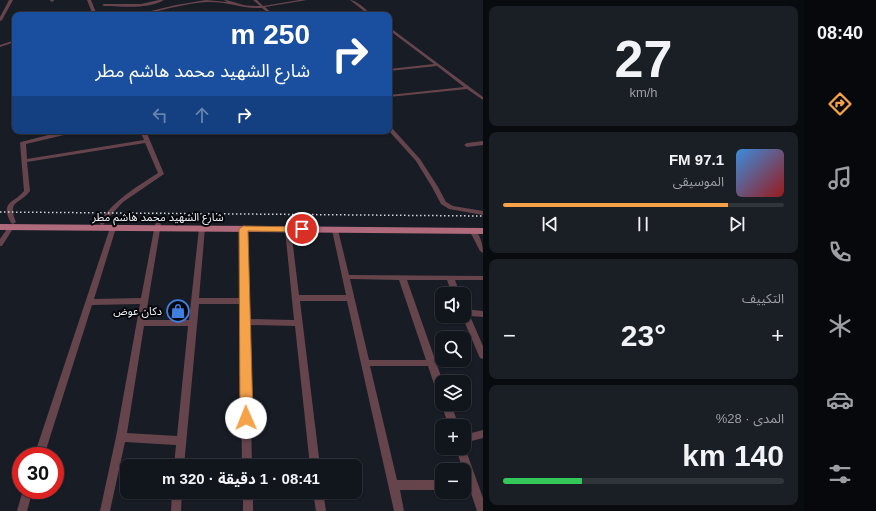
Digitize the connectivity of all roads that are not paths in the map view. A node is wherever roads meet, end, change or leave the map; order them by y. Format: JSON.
{"nodes":[{"id":1,"x":11,"y":0,"type":"edge"},
{"id":2,"x":89,"y":0,"type":"edge"},
{"id":3,"x":162,"y":0,"type":"edge"},
{"id":4,"x":197,"y":0,"type":"edge"},
{"id":5,"x":226,"y":0,"type":"edge"},
{"id":6,"x":255,"y":0,"type":"edge"},
{"id":7,"x":280,"y":0,"type":"edge"},
{"id":8,"x":303,"y":0,"type":"edge"},
{"id":9,"x":352,"y":0,"type":"edge"},
{"id":10,"x":208,"y":1,"type":"junction"},
{"id":11,"x":285,"y":3,"type":"junction"},
{"id":12,"x":235,"y":4,"type":"junction"},
{"id":13,"x":104,"y":5,"type":"dead end"},
{"id":14,"x":264,"y":7,"type":"junction"},
{"id":15,"x":94,"y":12,"type":"edge"},
{"id":16,"x":149,"y":12,"type":"edge"},
{"id":17,"x":269,"y":12,"type":"edge"},
{"id":18,"x":367,"y":12,"type":"edge"},
{"id":19,"x":0,"y":20,"type":"edge"},
{"id":20,"x":392,"y":30,"type":"edge"},
{"id":21,"x":12,"y":42,"type":"edge"},
{"id":22,"x":0,"y":46,"type":"edge"},
{"id":23,"x":438,"y":65,"type":"junction"},
{"id":24,"x":392,"y":70,"type":"edge"},
{"id":25,"x":468,"y":88,"type":"junction"},
{"id":26,"x":392,"y":96,"type":"edge"},
{"id":27,"x":483,"y":99,"type":"edge"},
{"id":28,"x":392,"y":131,"type":"edge"},
{"id":29,"x":59,"y":134,"type":"edge"},
{"id":30,"x":144,"y":134,"type":"edge"},
{"id":31,"x":147,"y":141,"type":"junction"},
{"id":32,"x":483,"y":143,"type":"edge"},
{"id":33,"x":467,"y":145,"type":"dead end"},
{"id":34,"x":24,"y":161,"type":"junction"},
{"id":35,"x":483,"y":213,"type":"edge"},
{"id":36,"x":0,"y":222,"type":"edge"},
{"id":37,"x":102,"y":223,"type":"junction"},
{"id":38,"x":12,"y":225,"type":"junction"},
{"id":39,"x":158,"y":226,"type":"junction"},
{"id":40,"x":0,"y":227,"type":"edge"},
{"id":41,"x":483,"y":227,"type":"edge"},
{"id":42,"x":113,"y":228,"type":"junction"},
{"id":43,"x":202,"y":228,"type":"junction"},
{"id":44,"x":243,"y":229,"type":"junction"},
{"id":45,"x":288,"y":229,"type":"junction"},
{"id":46,"x":335,"y":230,"type":"junction"},
{"id":47,"x":472,"y":230,"type":"junction"},
{"id":48,"x":483,"y":231,"type":"edge"},
{"id":49,"x":0,"y":244,"type":"edge"},
{"id":50,"x":483,"y":251,"type":"edge"},
{"id":51,"x":346,"y":277,"type":"junction"},
{"id":52,"x":402,"y":277,"type":"junction"},
{"id":53,"x":450,"y":277,"type":"junction"},
{"id":54,"x":483,"y":278,"type":"edge"},
{"id":55,"x":454,"y":287,"type":"edge"},
{"id":56,"x":295,"y":298,"type":"junction"},
{"id":57,"x":351,"y":298,"type":"junction"},
{"id":58,"x":145,"y":301,"type":"junction"},
{"id":59,"x":195,"y":301,"type":"junction"},
{"id":60,"x":244,"y":301,"type":"junction"},
{"id":61,"x":89,"y":302,"type":"junction"},
{"id":62,"x":471,"y":313,"type":"edge"},
{"id":63,"x":483,"y":314,"type":"edge"},
{"id":64,"x":245,"y":322,"type":"junction"},
{"id":65,"x":141,"y":323,"type":"junction"},
{"id":66,"x":193,"y":323,"type":"junction"},
{"id":67,"x":298,"y":323,"type":"junction"},
{"id":68,"x":468,"y":323,"type":"edge"},
{"id":69,"x":483,"y":356,"type":"edge"},
{"id":70,"x":366,"y":363,"type":"junction"},
{"id":71,"x":431,"y":363,"type":"junction"},
{"id":72,"x":436,"y":375,"type":"edge"},
{"id":73,"x":483,"y":434,"type":"edge"},
{"id":74,"x":471,"y":437,"type":"edge"},
{"id":75,"x":121,"y":438,"type":"junction"},
{"id":76,"x":181,"y":441,"type":"junction"},
{"id":77,"x":42,"y":447,"type":"edge"},
{"id":78,"x":180,"y":459,"type":"edge"},
{"id":79,"x":247,"y":459,"type":"edge"},
{"id":80,"x":314,"y":459,"type":"edge"},
{"id":81,"x":393,"y":485,"type":"junction"},
{"id":82,"x":435,"y":485,"type":"edge"},
{"id":83,"x":471,"y":489,"type":"edge"},
{"id":84,"x":25,"y":499,"type":"edge"},
{"id":85,"x":177,"y":499,"type":"edge"},
{"id":86,"x":248,"y":499,"type":"edge"},
{"id":87,"x":319,"y":499,"type":"edge"},
{"id":88,"x":22,"y":511,"type":"edge"},
{"id":89,"x":105,"y":511,"type":"edge"},
{"id":90,"x":176,"y":511,"type":"edge"},
{"id":91,"x":248,"y":511,"type":"edge"},
{"id":92,"x":321,"y":511,"type":"edge"},
{"id":93,"x":399,"y":511,"type":"edge"},
{"id":94,"x":482,"y":511,"type":"edge"}],
"edges":[{"from":1,"to":19,"type":"street"},
{"from":2,"to":15,"type":"street"},
{"from":3,"to":13,"type":"street"},
{"from":4,"to":10,"type":"street"},
{"from":5,"to":12,"type":"street"},
{"from":6,"to":14,"type":"street"},
{"from":7,"to":11,"type":"street"},
{"from":8,"to":11,"type":"street"},
{"from":9,"to":18,"type":"street"},
{"from":10,"to":12,"type":"street"},
{"from":10,"to":16,"type":"street"},
{"from":11,"to":14,"type":"street"},
{"from":12,"to":14,"type":"street"},
{"from":14,"to":17,"type":"street"},
{"from":20,"to":23,"type":"street"},
{"from":21,"to":22,"type":"street"},
{"from":23,"to":24,"type":"street"},
{"from":23,"to":25,"type":"street"},
{"from":25,"to":26,"type":"street"},
{"from":25,"to":27,"type":"street"},
{"from":28,"to":35,"type":"street"},
{"from":29,"to":34,"type":"street"},
{"from":30,"to":31,"type":"street"},
{"from":31,"to":34,"type":"street"},
{"from":31,"to":37,"type":"street"},
{"from":32,"to":33,"type":"street"},
{"from":34,"to":38,"type":"street"},
{"from":36,"to":38,"type":"main road","name":"شارع الشهيد محمد هاشم مطر"},
{"from":37,"to":38,"type":"main road","name":"شارع الشهيد محمد هاشم مطر"},
{"from":37,"to":39,"type":"main road","name":"شارع الشهيد محمد هاشم مطر"},
{"from":38,"to":40,"type":"main road","name":"شارع الشهيد محمد هاشم مطر"},
{"from":38,"to":42,"type":"main road","name":"شارع الشهيد محمد هاشم مطر"},
{"from":38,"to":49,"type":"street"},
{"from":39,"to":41,"type":"main road","name":"شارع الشهيد محمد هاشم مطر"},
{"from":39,"to":42,"type":"main road","name":"شارع الشهيد محمد هاشم مطر"},
{"from":39,"to":43,"type":"main road","name":"شارع الشهيد محمد هاشم مطر"},
{"from":39,"to":58,"type":"street"},
{"from":42,"to":61,"type":"street"},
{"from":43,"to":44,"type":"main road","name":"شارع الشهيد محمد هاشم مطر"},
{"from":43,"to":59,"type":"street"},
{"from":44,"to":45,"type":"main road","name":"شارع الشهيد محمد هاشم مطر"},
{"from":44,"to":60,"type":"street"},
{"from":45,"to":46,"type":"main road","name":"شارع الشهيد محمد هاشم مطر"},
{"from":45,"to":56,"type":"street"},
{"from":46,"to":47,"type":"main road","name":"شارع الشهيد محمد هاشم مطر"},
{"from":46,"to":51,"type":"street"},
{"from":47,"to":48,"type":"main road","name":"شارع الشهيد محمد هاشم مطر"},
{"from":47,"to":50,"type":"street"},
{"from":51,"to":52,"type":"street"},
{"from":51,"to":57,"type":"street"},
{"from":52,"to":53,"type":"street"},
{"from":52,"to":71,"type":"street"},
{"from":53,"to":54,"type":"street"},
{"from":53,"to":55,"type":"street"},
{"from":56,"to":57,"type":"street"},
{"from":56,"to":67,"type":"street"},
{"from":57,"to":70,"type":"street"},
{"from":58,"to":61,"type":"street"},
{"from":58,"to":65,"type":"street"},
{"from":59,"to":60,"type":"street"},
{"from":59,"to":66,"type":"street"},
{"from":60,"to":64,"type":"street"},
{"from":61,"to":77,"type":"street"},
{"from":62,"to":63,"type":"street"},
{"from":64,"to":67,"type":"street"},
{"from":64,"to":79,"type":"street"},
{"from":65,"to":66,"type":"street"},
{"from":65,"to":75,"type":"street"},
{"from":66,"to":76,"type":"street"},
{"from":67,"to":80,"type":"street"},
{"from":68,"to":69,"type":"street"},
{"from":70,"to":71,"type":"street"},
{"from":70,"to":81,"type":"street"},
{"from":71,"to":72,"type":"street"},
{"from":73,"to":74,"type":"street"},
{"from":75,"to":76,"type":"street"},
{"from":75,"to":89,"type":"street"},
{"from":76,"to":78,"type":"street"},
{"from":81,"to":82,"type":"street"},
{"from":81,"to":93,"type":"street"},
{"from":83,"to":94,"type":"street"},
{"from":84,"to":88,"type":"street"},
{"from":85,"to":90,"type":"street"},
{"from":86,"to":91,"type":"street"},
{"from":87,"to":92,"type":"street"}]}
